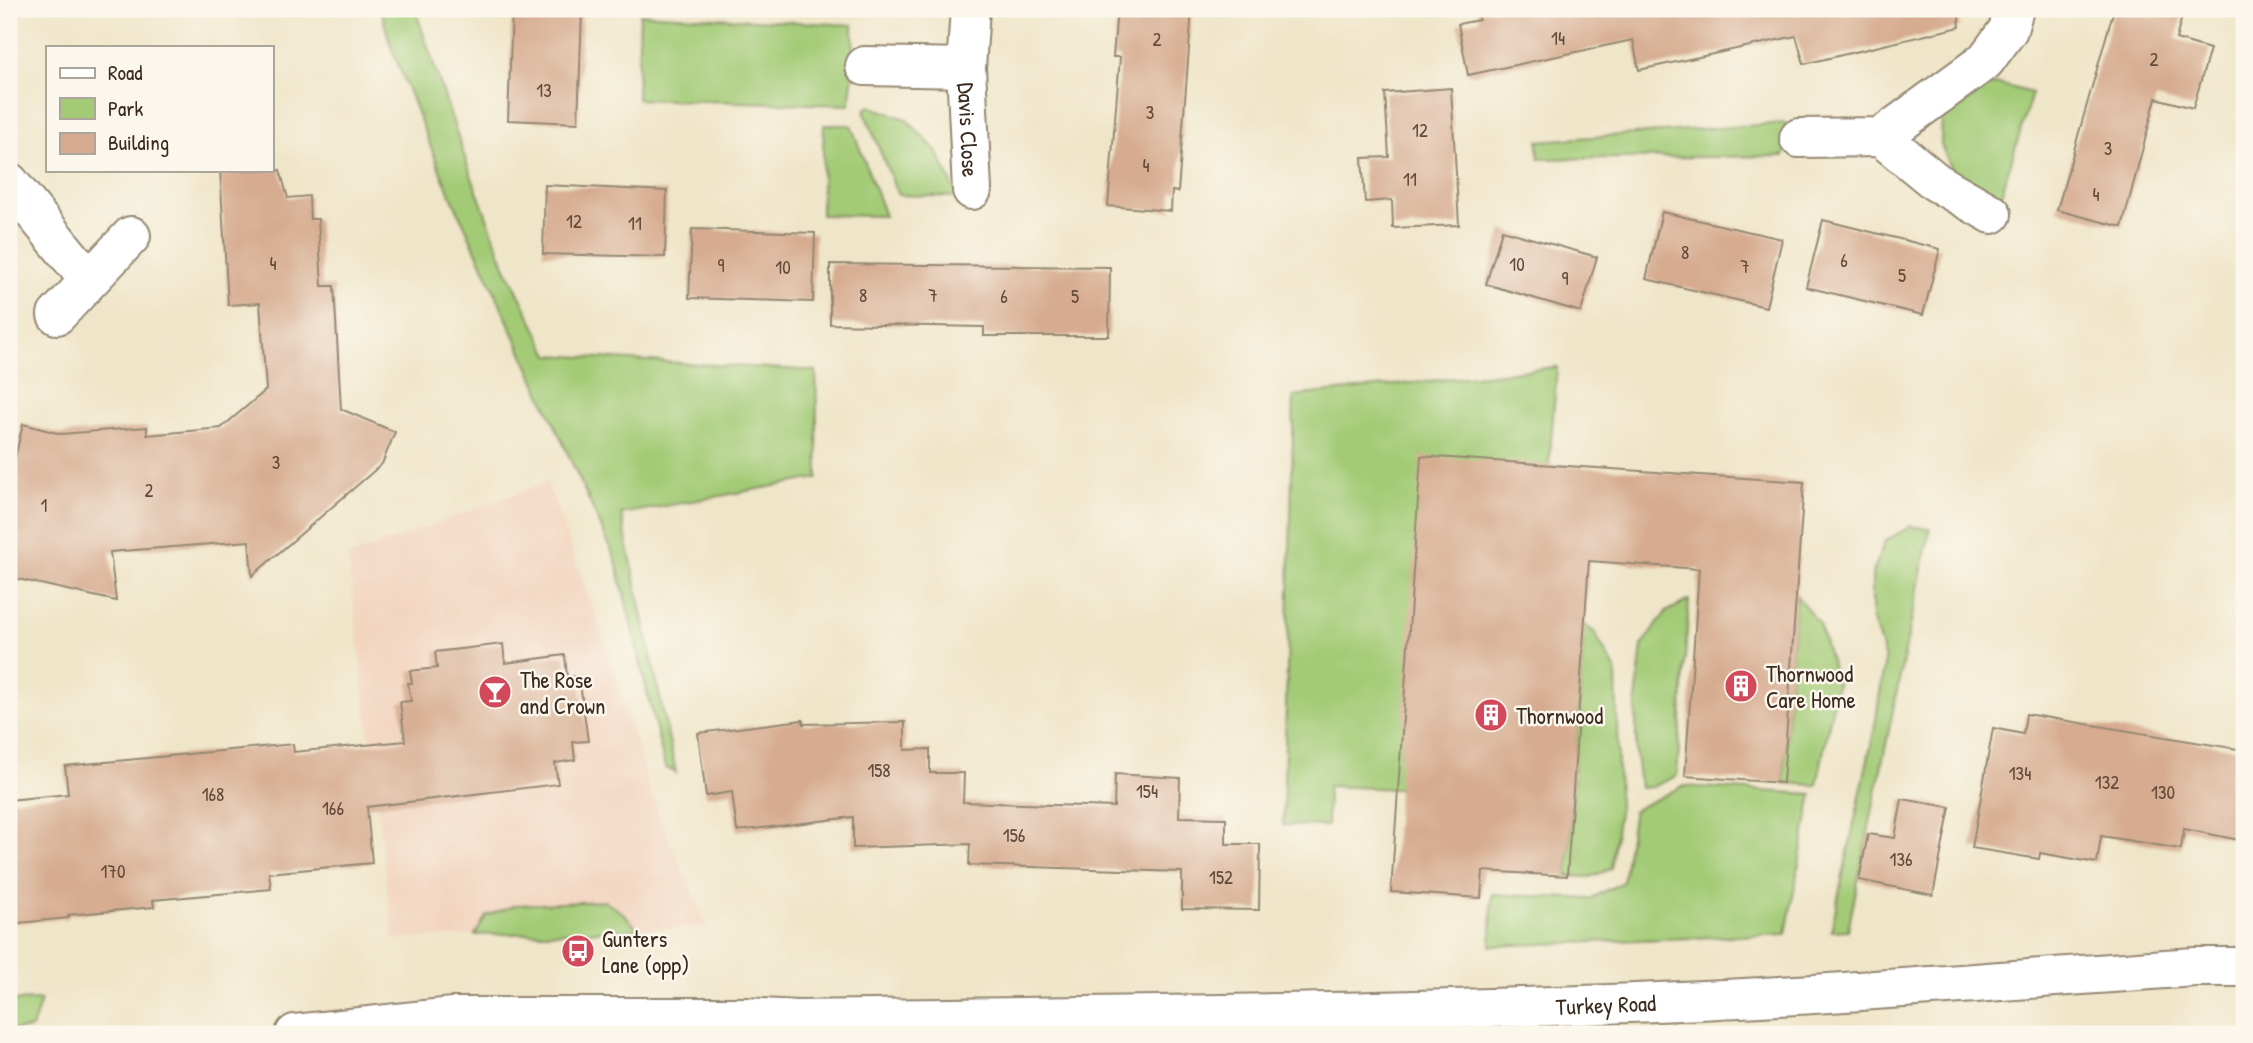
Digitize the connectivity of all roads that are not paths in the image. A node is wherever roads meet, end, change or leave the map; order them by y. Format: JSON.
{"nodes":[{"id":1,"x":970,"y":9,"type":"edge"},
{"id":2,"x":2014,"y":9,"type":"edge"},
{"id":3,"x":866,"y":66,"type":"dead end"},
{"id":4,"x":966,"y":68,"type":"junction"},
{"id":5,"x":1881,"y":137,"type":"junction"},
{"id":6,"x":1799,"y":138,"type":"dead end"},
{"id":7,"x":9,"y":181,"type":"edge"},
{"id":8,"x":972,"y":190,"type":"dead end"},
{"id":9,"x":1992,"y":214,"type":"dead end"},
{"id":10,"x":131,"y":236,"type":"dead end"},
{"id":11,"x":89,"y":280,"type":"junction"},
{"id":12,"x":57,"y":315,"type":"dead end"},
{"id":13,"x":2244,"y":967,"type":"edge"},
{"id":14,"x":798,"y":1027,"type":"edge"},
{"id":15,"x":295,"y":1034,"type":"edge"}],
"edges":[{"from":1,"to":4,"type":"street","name":"Davis Close"},
{"from":2,"to":5,"type":"street"},
{"from":3,"to":4,"type":"street","name":"Davis Close"},
{"from":4,"to":8,"type":"street","name":"Davis Close"},
{"from":5,"to":6,"type":"street"},
{"from":5,"to":9,"type":"street"},
{"from":7,"to":11,"type":"street"},
{"from":10,"to":11,"type":"street"},
{"from":11,"to":12,"type":"street"},
{"from":13,"to":14,"type":"street","name":"Turkey Road"},
{"from":14,"to":15,"type":"street","name":"Turkey Road"}]}
